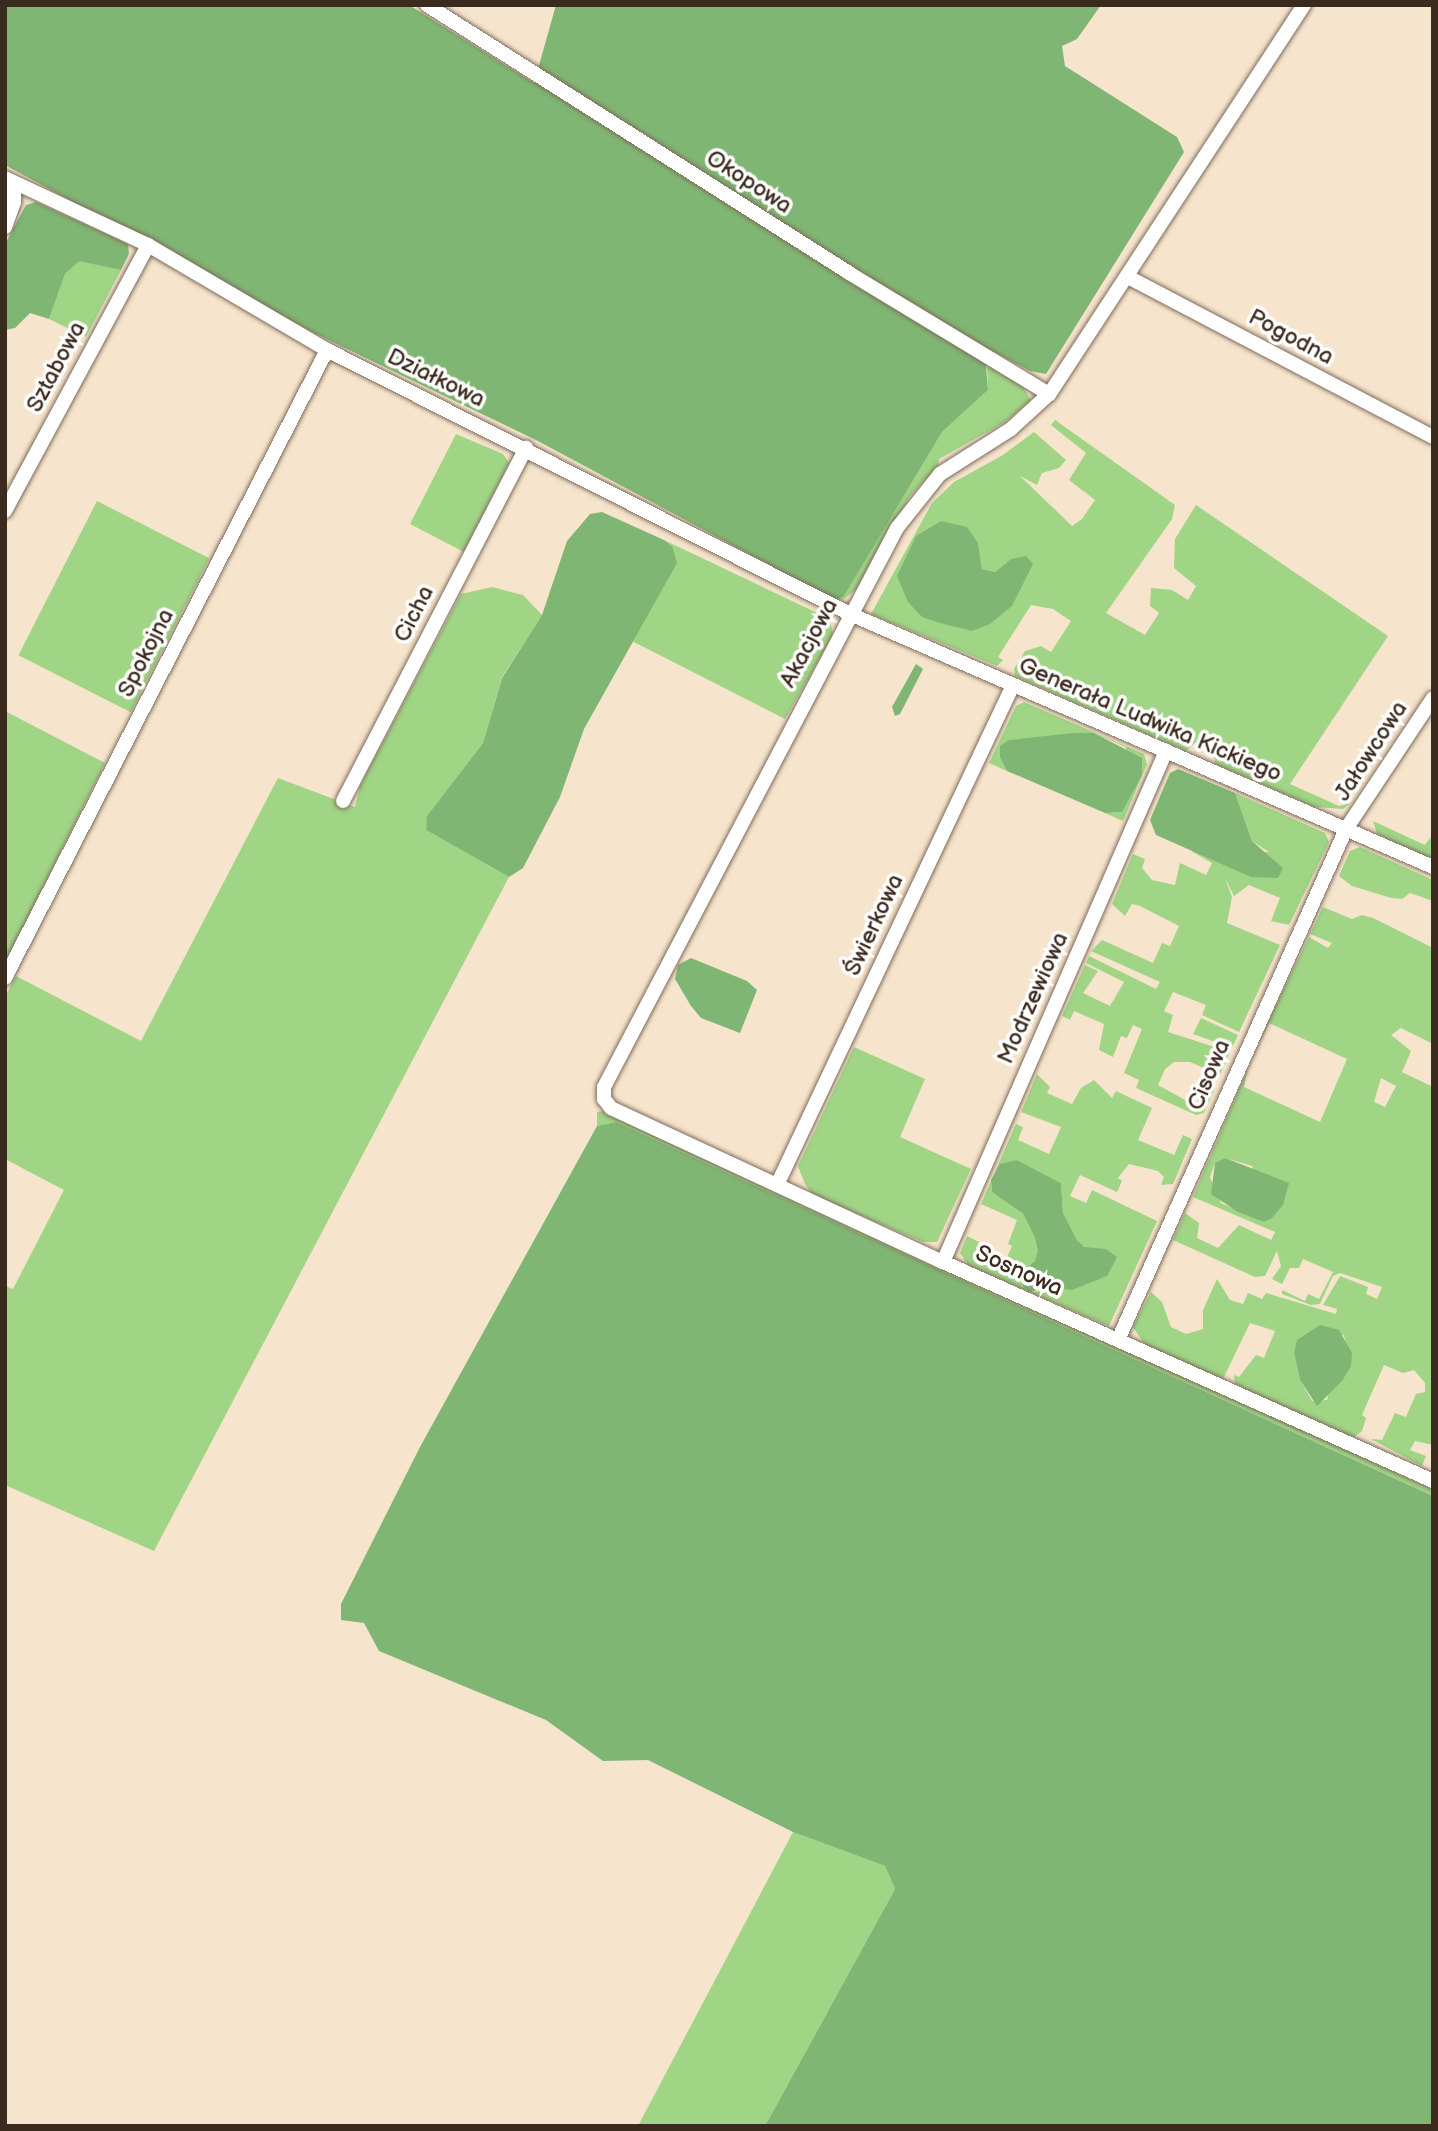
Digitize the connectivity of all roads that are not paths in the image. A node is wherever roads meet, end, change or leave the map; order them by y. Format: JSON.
{"nodes":[{"id":1,"x":427,"y":5,"type":"edge"},
{"id":2,"x":1304,"y":5,"type":"edge"},
{"id":3,"x":10,"y":180,"type":"edge"},
{"id":4,"x":5,"y":227,"type":"edge"},
{"id":5,"x":148,"y":245,"type":"junction"},
{"id":6,"x":1128,"y":277,"type":"junction"},
{"id":7,"x":327,"y":350,"type":"junction"},
{"id":8,"x":1049,"y":394,"type":"junction"},
{"id":9,"x":1433,"y":437,"type":"edge"},
{"id":10,"x":526,"y":448,"type":"junction"},
{"id":11,"x":5,"y":511,"type":"edge"},
{"id":12,"x":850,"y":614,"type":"junction"},
{"id":13,"x":1013,"y":685,"type":"junction"},
{"id":14,"x":1433,"y":698,"type":"edge"},
{"id":15,"x":1166,"y":751,"type":"junction"},
{"id":16,"x":343,"y":801,"type":"dead end"},
{"id":17,"x":1346,"y":830,"type":"junction"},
{"id":18,"x":1433,"y":867,"type":"edge"},
{"id":19,"x":5,"y":978,"type":"edge"},
{"id":20,"x":604,"y":1087,"type":"joint"},
{"id":21,"x":777,"y":1185,"type":"junction"},
{"id":22,"x":943,"y":1262,"type":"junction"},
{"id":23,"x":1118,"y":1340,"type":"junction"},
{"id":24,"x":1433,"y":1481,"type":"edge"}],
"edges":[{"from":1,"to":8,"type":"street","name":"Okopowa"},
{"from":2,"to":6,"type":"street","name":"Akacjowa"},
{"from":3,"to":4,"type":"street"},
{"from":3,"to":5,"type":"street","name":"Działkowa"},
{"from":5,"to":7,"type":"street","name":"Działkowa"},
{"from":5,"to":11,"type":"street","name":"Sztabowa"},
{"from":6,"to":8,"type":"street","name":"Akacjowa"},
{"from":6,"to":9,"type":"street","name":"Pogodna"},
{"from":7,"to":10,"type":"street","name":"Działkowa"},
{"from":7,"to":19,"type":"street","name":"Spokojna"},
{"from":8,"to":12,"type":"street","name":"Akacjowa"},
{"from":10,"to":12,"type":"street","name":"Działkowa"},
{"from":10,"to":16,"type":"street","name":"Cicha"},
{"from":12,"to":13,"type":"street","name":"Generała Ludwika Kickiego"},
{"from":12,"to":20,"type":"street","name":"Akacjowa"},
{"from":13,"to":15,"type":"street","name":"Generała Ludwika Kickiego"},
{"from":13,"to":21,"type":"street","name":"Świerkowa"},
{"from":14,"to":17,"type":"street","name":"Jałowcowa"},
{"from":15,"to":17,"type":"street","name":"Generała Ludwika Kickiego"},
{"from":15,"to":22,"type":"street","name":"Modrzewiowa"},
{"from":17,"to":18,"type":"street","name":"Generała Ludwika Kickiego"},
{"from":17,"to":23,"type":"street","name":"Cisowa"},
{"from":20,"to":21,"type":"street","name":"Sosnowa"},
{"from":21,"to":22,"type":"street","name":"Sosnowa"},
{"from":22,"to":23,"type":"street","name":"Sosnowa"},
{"from":23,"to":24,"type":"street","name":"Sosnowa"}]}
